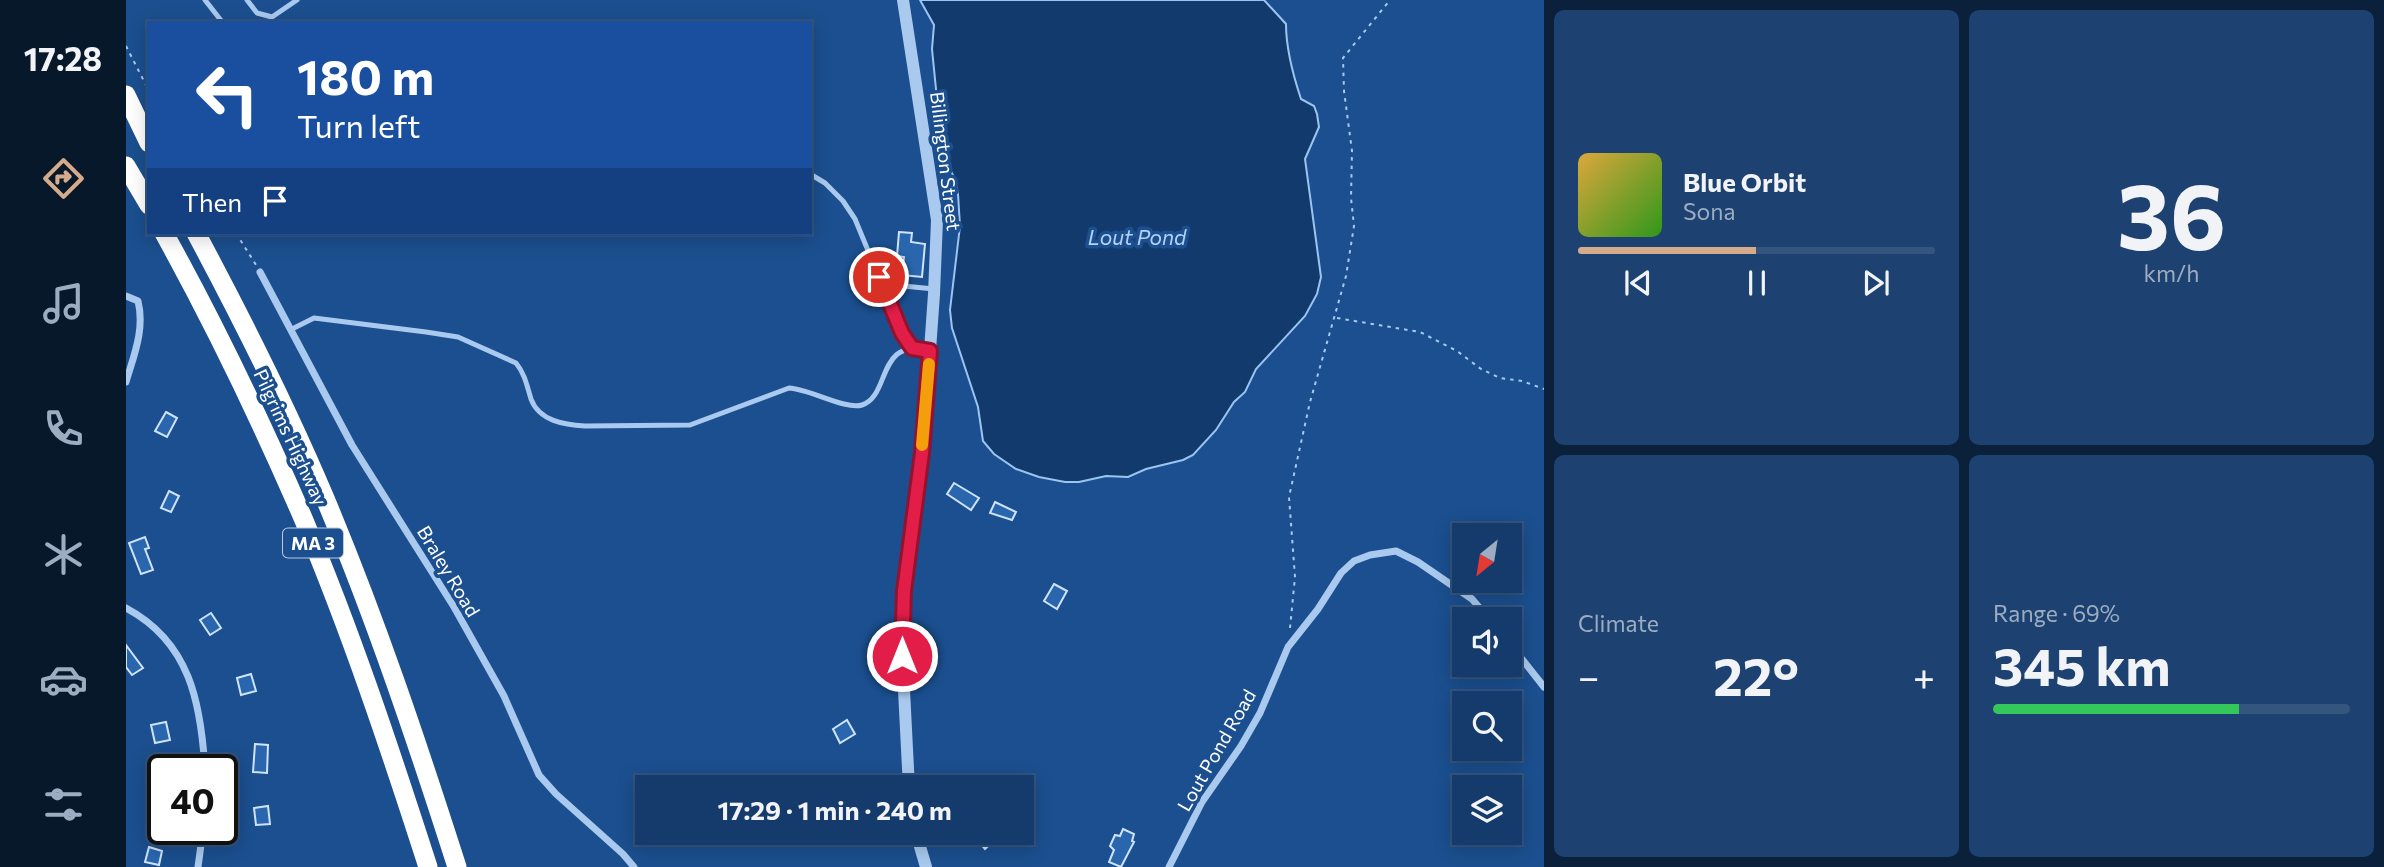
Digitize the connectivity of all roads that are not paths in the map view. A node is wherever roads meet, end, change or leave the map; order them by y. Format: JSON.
{"nodes":[{"id":1,"x":205,"y":0,"type":"edge"},
{"id":2,"x":247,"y":0,"type":"edge"},
{"id":3,"x":297,"y":0,"type":"edge"},
{"id":4,"x":903,"y":0,"type":"edge"},
{"id":5,"x":272,"y":17,"type":"junction"},
{"id":6,"x":221,"y":21,"type":"edge"},
{"id":7,"x":267,"y":21,"type":"edge"},
{"id":8,"x":126,"y":95,"type":"edge"},
{"id":9,"x":126,"y":110,"type":"edge"},
{"id":10,"x":147,"y":142,"type":"edge"},
{"id":11,"x":147,"y":143,"type":"edge"},
{"id":12,"x":126,"y":166,"type":"edge"},
{"id":13,"x":812,"y":175,"type":"edge"},
{"id":14,"x":147,"y":202,"type":"edge"},
{"id":15,"x":165,"y":235,"type":"edge"},
{"id":16,"x":197,"y":235,"type":"edge"},
{"id":17,"x":260,"y":272,"type":"road end"},
{"id":18,"x":883,"y":284,"type":"junction"},
{"id":19,"x":934,"y":289,"type":"junction"},
{"id":20,"x":126,"y":296,"type":"edge"},
{"id":21,"x":292,"y":329,"type":"junction"},
{"id":22,"x":912,"y":348,"type":"junction"},
{"id":23,"x":930,"y":351,"type":"junction"},
{"id":24,"x":126,"y":382,"type":"edge"},
{"id":25,"x":1479,"y":607,"type":"edge"},
{"id":26,"x":126,"y":608,"type":"edge"},
{"id":27,"x":1522,"y":659,"type":"edge"},
{"id":28,"x":1544,"y":687,"type":"edge"},
{"id":29,"x":203,"y":754,"type":"edge"},
{"id":30,"x":908,"y":775,"type":"edge"},
{"id":31,"x":201,"y":845,"type":"edge"},
{"id":32,"x":920,"y":845,"type":"edge"},
{"id":33,"x":198,"y":867,"type":"edge"},
{"id":34,"x":428,"y":867,"type":"edge"},
{"id":35,"x":457,"y":867,"type":"edge"},
{"id":36,"x":634,"y":867,"type":"edge"},
{"id":37,"x":926,"y":867,"type":"edge"},
{"id":38,"x":1170,"y":867,"type":"edge"}],
"edges":[{"from":1,"to":6,"type":"lane"},
{"from":2,"to":5,"type":"lane"},
{"from":3,"to":5,"type":"lane"},
{"from":4,"to":19,"type":"street","name":"Billington Street"},
{"from":5,"to":7,"type":"lane"},
{"from":8,"to":10,"type":"highway"},
{"from":9,"to":11,"type":"highway"},
{"from":12,"to":14,"type":"highway"},
{"from":13,"to":18,"type":"lane"},
{"from":15,"to":34,"type":"highway","name":"Pilgrims Highway","number":"MA 3"},
{"from":16,"to":35,"type":"highway","name":"Pilgrims Highway","number":"MA 3"},
{"from":17,"to":21,"type":"street","name":"Braley Road"},
{"from":18,"to":19,"type":"lane"},
{"from":18,"to":22,"type":"lane"},
{"from":19,"to":23,"type":"street","name":"Billington Street"},
{"from":20,"to":24,"type":"street"},
{"from":21,"to":22,"type":"lane"},
{"from":21,"to":36,"type":"street","name":"Braley Road"},
{"from":22,"to":23,"type":"lane"},
{"from":23,"to":30,"type":"street","name":"Billington Street"},
{"from":25,"to":38,"type":"street","name":"Lout Pond Road"},
{"from":26,"to":29,"type":"street"},
{"from":27,"to":28,"type":"street"},
{"from":31,"to":33,"type":"street"},
{"from":32,"to":37,"type":"street"}]}
